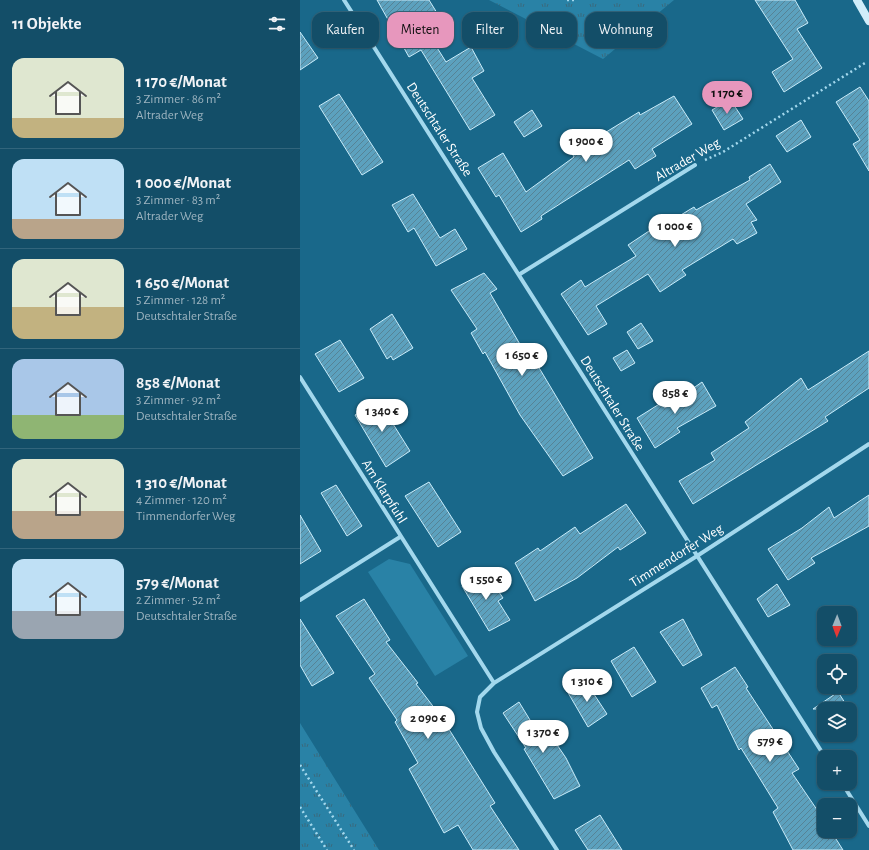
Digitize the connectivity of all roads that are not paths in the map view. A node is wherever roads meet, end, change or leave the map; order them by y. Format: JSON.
{"nodes":[{"id":1,"x":344,"y":0,"type":"edge"},
{"id":2,"x":857,"y":0,"type":"edge"},
{"id":3,"x":869,"y":20,"type":"edge"},
{"id":4,"x":695,"y":165,"type":"road end"},
{"id":5,"x":520,"y":274,"type":"junction"},
{"id":6,"x":300,"y":376,"type":"edge"},
{"id":7,"x":869,"y":444,"type":"edge"},
{"id":8,"x":400,"y":537,"type":"junction"},
{"id":9,"x":697,"y":556,"type":"junction"},
{"id":10,"x":300,"y":600,"type":"edge"},
{"id":11,"x":494,"y":683,"type":"junction"},
{"id":12,"x":821,"y":750,"type":"edge"},
{"id":13,"x":847,"y":790,"type":"edge"},
{"id":14,"x":867,"y":818,"type":"edge"},
{"id":15,"x":869,"y":826,"type":"edge"},
{"id":16,"x":557,"y":850,"type":"edge"}],
"edges":[{"from":1,"to":5,"type":"street","name":"Deutschtaler Straße"},
{"from":2,"to":3,"type":"main road"},
{"from":4,"to":5,"type":"street","name":"Altrader Weg"},
{"from":5,"to":9,"type":"street","name":"Deutschtaler Straße"},
{"from":6,"to":8,"type":"street","name":"Am Klarpfuhl"},
{"from":7,"to":9,"type":"street","name":"Timmendorfer Weg"},
{"from":8,"to":10,"type":"street","name":"Am Klarpfuhl"},
{"from":8,"to":11,"type":"street","name":"Am Klarpfuhl"},
{"from":9,"to":11,"type":"street","name":"Timmendorfer Weg"},
{"from":9,"to":12,"type":"street","name":"Deutschtaler Straße"},
{"from":11,"to":16,"type":"street","name":"Timmendorfer Weg"},
{"from":13,"to":14,"type":"street"},
{"from":14,"to":15,"type":"street"}]}
